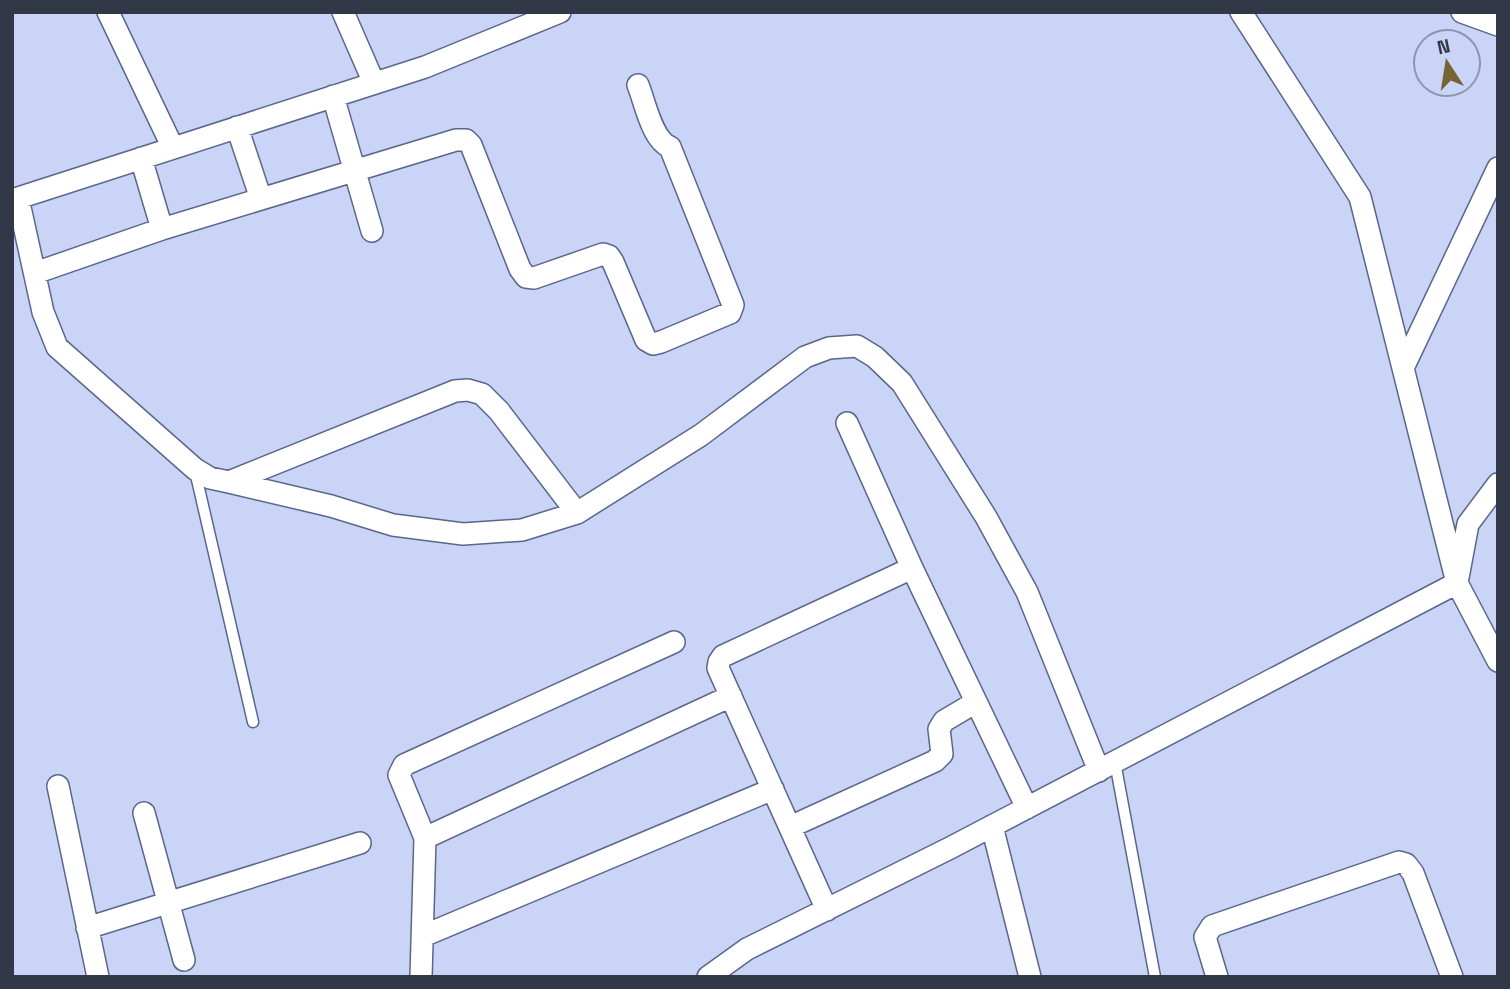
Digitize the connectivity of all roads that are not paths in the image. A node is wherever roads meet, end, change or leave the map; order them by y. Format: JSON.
{"nodes":[{"id":1,"x":108,"y":12,"type":"edge"},
{"id":2,"x":343,"y":12,"type":"edge"},
{"id":3,"x":560,"y":12,"type":"edge"},
{"id":4,"x":1241,"y":12,"type":"edge"},
{"id":5,"x":1462,"y":12,"type":"edge"},
{"id":6,"x":1498,"y":25,"type":"edge"},
{"id":7,"x":374,"y":83,"type":"junction"},
{"id":8,"x":638,"y":85,"type":"dead end"},
{"id":9,"x":333,"y":96,"type":"junction"},
{"id":10,"x":237,"y":127,"type":"junction"},
{"id":11,"x":173,"y":148,"type":"junction"},
{"id":12,"x":141,"y":158,"type":"junction"},
{"id":13,"x":1498,"y":168,"type":"edge"},
{"id":14,"x":355,"y":170,"type":"junction"},
{"id":15,"x":15,"y":199,"type":"edge"},
{"id":16,"x":261,"y":199,"type":"junction"},
{"id":17,"x":162,"y":229,"type":"junction"},
{"id":18,"x":372,"y":231,"type":"dead end"},
{"id":19,"x":35,"y":272,"type":"junction"},
{"id":20,"x":1403,"y":368,"type":"junction"},
{"id":21,"x":847,"y":423,"type":"dead end"},
{"id":22,"x":195,"y":468,"type":"junction"},
{"id":23,"x":229,"y":482,"type":"junction"},
{"id":24,"x":1498,"y":484,"type":"edge"},
{"id":25,"x":577,"y":513,"type":"junction"},
{"id":26,"x":912,"y":568,"type":"junction"},
{"id":27,"x":1457,"y":583,"type":"junction"},
{"id":28,"x":674,"y":642,"type":"dead end"},
{"id":29,"x":1498,"y":662,"type":"edge"},
{"id":30,"x":731,"y":696,"type":"junction"},
{"id":31,"x":976,"y":702,"type":"junction"},
{"id":32,"x":253,"y":722,"type":"dead end"},
{"id":33,"x":1107,"y":766,"type":"junction"},
{"id":34,"x":58,"y":786,"type":"dead end"},
{"id":35,"x":773,"y":789,"type":"junction"},
{"id":36,"x":1027,"y":808,"type":"junction"},
{"id":37,"x":144,"y":813,"type":"dead end"},
{"id":38,"x":992,"y":826,"type":"junction"},
{"id":39,"x":790,"y":827,"type":"junction"},
{"id":40,"x":425,"y":838,"type":"junction"},
{"id":41,"x":360,"y":843,"type":"dead end"},
{"id":42,"x":168,"y":903,"type":"junction"},
{"id":43,"x":827,"y":910,"type":"junction"},
{"id":44,"x":87,"y":928,"type":"junction"},
{"id":45,"x":423,"y":936,"type":"junction"},
{"id":46,"x":184,"y":960,"type":"dead end"},
{"id":47,"x":98,"y":977,"type":"edge"},
{"id":48,"x":421,"y":977,"type":"edge"},
{"id":49,"x":708,"y":977,"type":"edge"},
{"id":50,"x":1030,"y":977,"type":"edge"},
{"id":51,"x":1155,"y":977,"type":"edge"},
{"id":52,"x":1217,"y":977,"type":"edge"},
{"id":53,"x":1452,"y":977,"type":"edge"}],
"edges":[{"from":1,"to":11,"type":"street"},
{"from":2,"to":7,"type":"street"},
{"from":3,"to":7,"type":"street"},
{"from":4,"to":20,"type":"street"},
{"from":5,"to":6,"type":"street"},
{"from":7,"to":9,"type":"street"},
{"from":8,"to":14,"type":"street"},
{"from":9,"to":10,"type":"street"},
{"from":9,"to":14,"type":"street"},
{"from":10,"to":11,"type":"street"},
{"from":10,"to":16,"type":"street"},
{"from":11,"to":12,"type":"street"},
{"from":12,"to":15,"type":"street"},
{"from":12,"to":17,"type":"street"},
{"from":13,"to":20,"type":"street"},
{"from":14,"to":16,"type":"street"},
{"from":14,"to":18,"type":"street"},
{"from":15,"to":19,"type":"street"},
{"from":16,"to":17,"type":"street"},
{"from":17,"to":19,"type":"street"},
{"from":19,"to":22,"type":"street"},
{"from":20,"to":27,"type":"street"},
{"from":21,"to":26,"type":"street"},
{"from":22,"to":23,"type":"street"},
{"from":22,"to":32,"type":"lane"},
{"from":23,"to":25,"type":"street"},
{"from":23,"to":25,"type":"street"},
{"from":24,"to":27,"type":"street"},
{"from":25,"to":33,"type":"street"},
{"from":26,"to":30,"type":"street"},
{"from":26,"to":31,"type":"street"},
{"from":27,"to":29,"type":"street"},
{"from":27,"to":33,"type":"street"},
{"from":28,"to":40,"type":"street"},
{"from":30,"to":35,"type":"street"},
{"from":30,"to":40,"type":"street"},
{"from":31,"to":36,"type":"street"},
{"from":31,"to":39,"type":"street"},
{"from":33,"to":36,"type":"street"},
{"from":33,"to":51,"type":"lane"},
{"from":34,"to":44,"type":"street"},
{"from":35,"to":39,"type":"street"},
{"from":35,"to":45,"type":"street"},
{"from":36,"to":38,"type":"street"},
{"from":37,"to":42,"type":"street"},
{"from":38,"to":43,"type":"street"},
{"from":38,"to":50,"type":"street"},
{"from":39,"to":43,"type":"street"},
{"from":40,"to":45,"type":"street"},
{"from":41,"to":42,"type":"street"},
{"from":42,"to":44,"type":"street"},
{"from":42,"to":46,"type":"street"},
{"from":43,"to":49,"type":"street"},
{"from":44,"to":47,"type":"street"},
{"from":45,"to":48,"type":"street"},
{"from":52,"to":53,"type":"street"}]}
